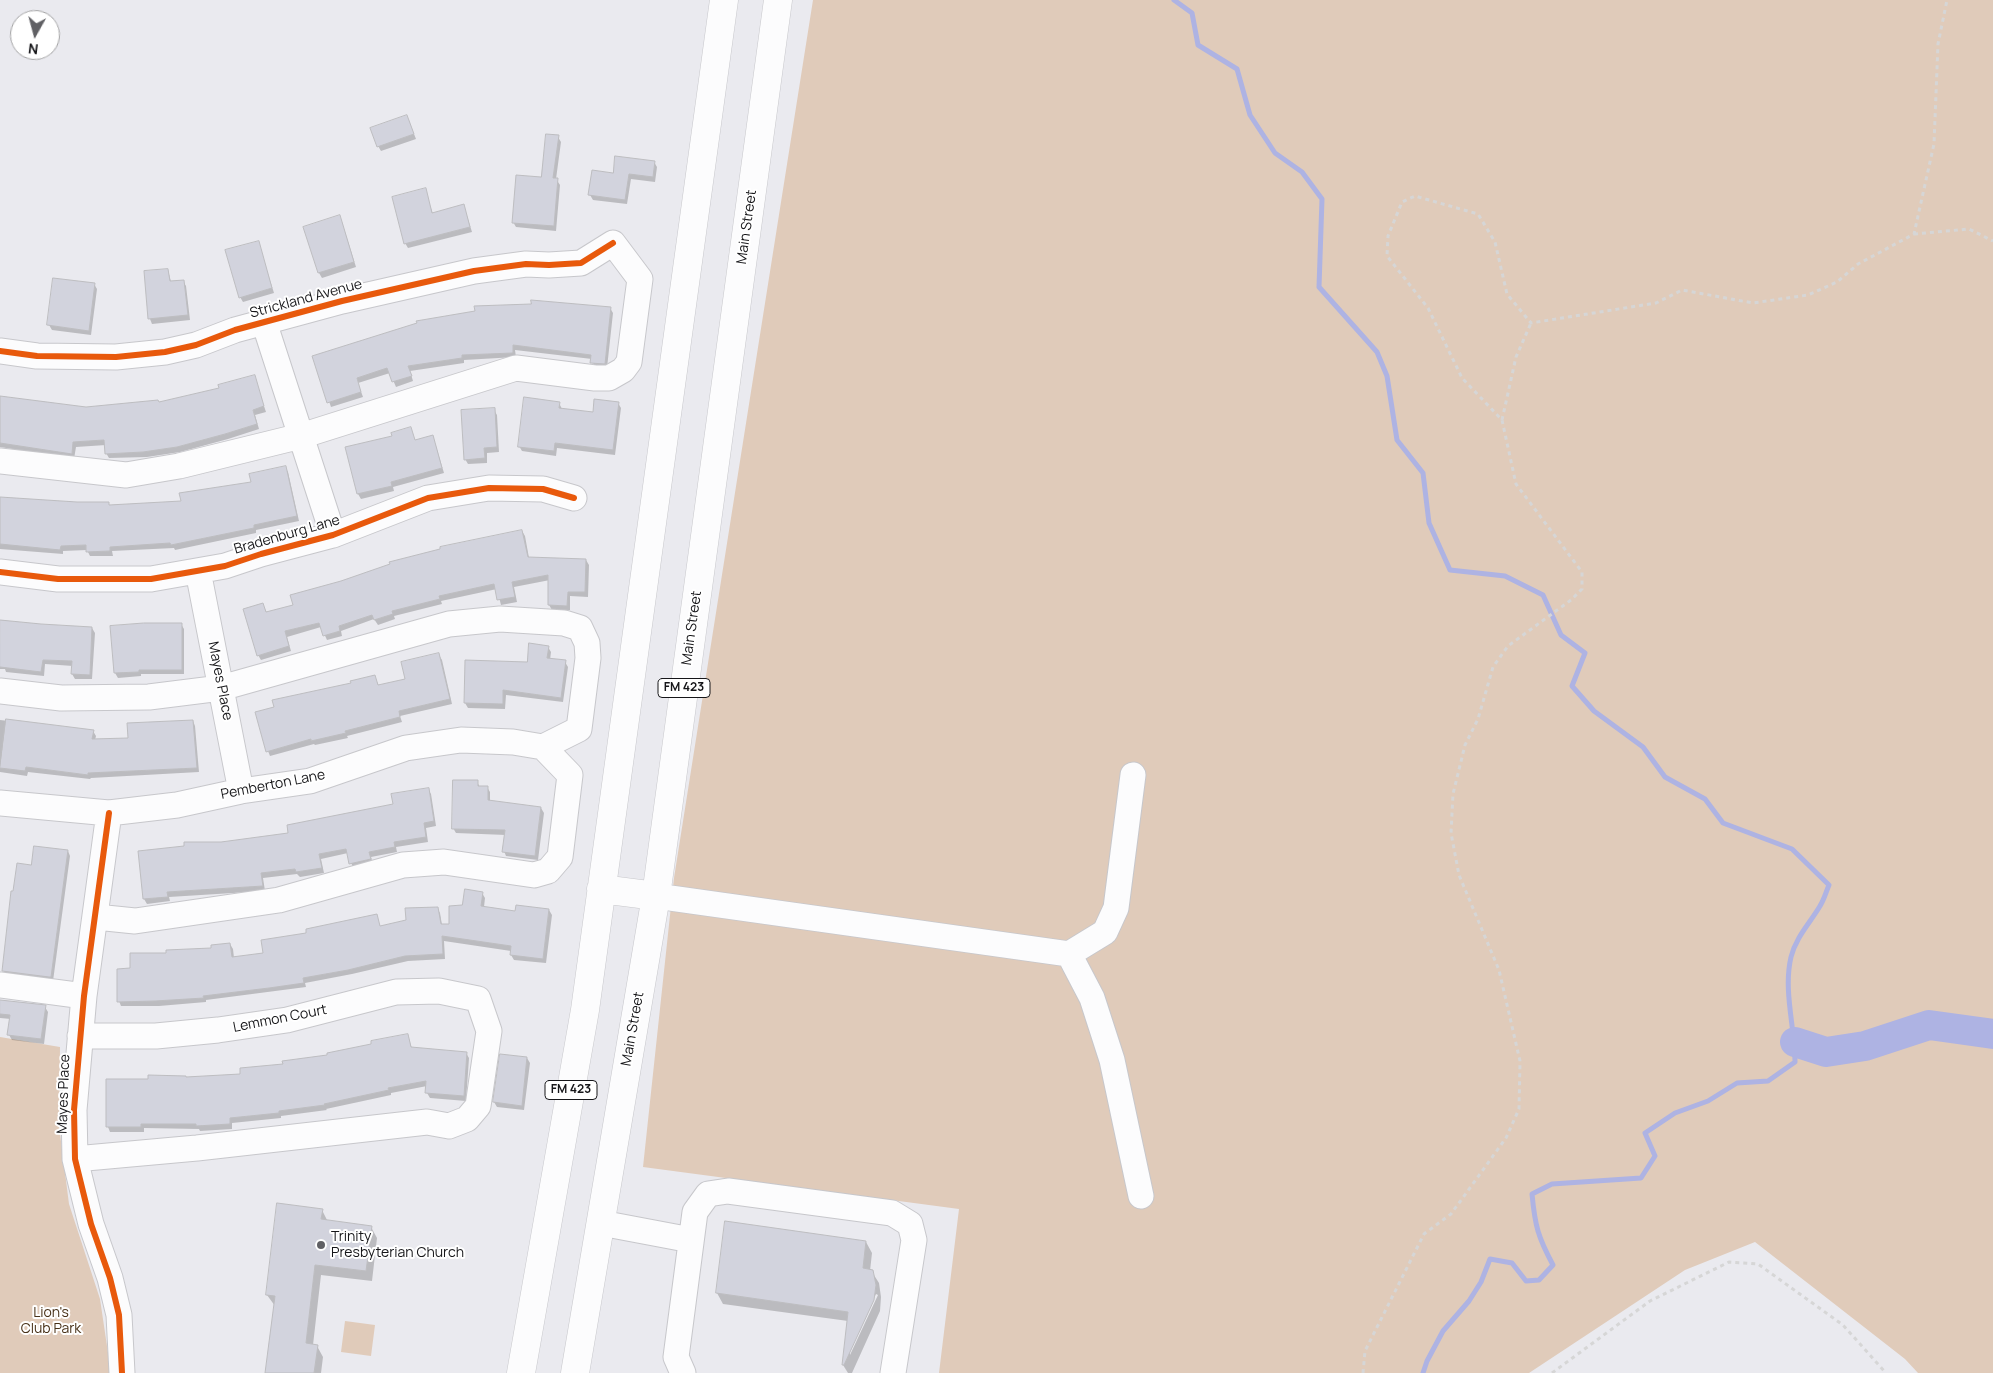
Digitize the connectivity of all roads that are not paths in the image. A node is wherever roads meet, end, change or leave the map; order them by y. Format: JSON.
{"nodes":[{"id":1,"x":724,"y":0,"type":"edge"},
{"id":2,"x":778,"y":0,"type":"edge"},
{"id":3,"x":264,"y":322,"type":"junction"},
{"id":4,"x":0,"y":351,"type":"edge"},
{"id":5,"x":301,"y":436,"type":"junction"},
{"id":6,"x":0,"y":460,"type":"edge"},
{"id":7,"x":574,"y":498,"type":"dead end"},
{"id":8,"x":333,"y":535,"type":"junction"},
{"id":9,"x":198,"y":571,"type":"junction"},
{"id":10,"x":0,"y":572,"type":"edge"},
{"id":11,"x":221,"y":688,"type":"junction"},
{"id":12,"x":0,"y":690,"type":"edge"},
{"id":13,"x":543,"y":747,"type":"junction"},
{"id":14,"x":1133,"y":775,"type":"dead end"},
{"id":15,"x":241,"y":791,"type":"junction"},
{"id":16,"x":0,"y":803,"type":"edge"},
{"id":17,"x":109,"y":813,"type":"junction"},
{"id":18,"x":601,"y":889,"type":"junction"},
{"id":19,"x":656,"y":896,"type":"junction"},
{"id":20,"x":96,"y":917,"type":"junction"},
{"id":21,"x":1069,"y":954,"type":"junction"},
{"id":22,"x":0,"y":986,"type":"edge"},
{"id":23,"x":84,"y":996,"type":"junction"},
{"id":24,"x":80,"y":1036,"type":"junction"},
{"id":25,"x":75,"y":1159,"type":"junction"},
{"id":26,"x":1141,"y":1196,"type":"dead end"},
{"id":27,"x":601,"y":1224,"type":"junction"},
{"id":28,"x":691,"y":1240,"type":"junction"},
{"id":29,"x":122,"y":1373,"type":"edge"},
{"id":30,"x":522,"y":1373,"type":"edge"},
{"id":31,"x":575,"y":1373,"type":"edge"},
{"id":32,"x":683,"y":1373,"type":"edge"},
{"id":33,"x":893,"y":1373,"type":"edge"}],
"edges":[{"from":1,"to":18,"type":"main road","number":"FM 423"},
{"from":2,"to":19,"type":"main road","name":"Main Street","number":"FM 423"},
{"from":3,"to":4,"type":"street","name":"Strickland Avenue"},
{"from":3,"to":5,"type":"street"},
{"from":3,"to":5,"type":"street","name":"Strickland Avenue"},
{"from":5,"to":6,"type":"street"},
{"from":5,"to":8,"type":"street"},
{"from":7,"to":8,"type":"street","name":"Bradenburg Lane"},
{"from":8,"to":9,"type":"street","name":"Bradenburg Lane"},
{"from":9,"to":10,"type":"street","name":"Bradenburg Lane"},
{"from":9,"to":11,"type":"street","name":"Mayes Place"},
{"from":11,"to":12,"type":"street"},
{"from":11,"to":13,"type":"street"},
{"from":11,"to":15,"type":"street","name":"Mayes Place"},
{"from":13,"to":15,"type":"street","name":"Pemberton Lane"},
{"from":13,"to":20,"type":"street"},
{"from":14,"to":21,"type":"street"},
{"from":15,"to":17,"type":"street","name":"Pemberton Lane"},
{"from":16,"to":17,"type":"street","name":"Pemberton Lane"},
{"from":17,"to":20,"type":"street","name":"Mayes Place"},
{"from":18,"to":19,"type":"main road"},
{"from":18,"to":30,"type":"main road","number":"FM 423"},
{"from":19,"to":21,"type":"street"},
{"from":19,"to":27,"type":"main road","name":"Main Street","number":"FM 423"},
{"from":20,"to":23,"type":"street","name":"Mayes Place"},
{"from":21,"to":26,"type":"street"},
{"from":22,"to":23,"type":"street"},
{"from":23,"to":24,"type":"street","name":"Mayes Place"},
{"from":24,"to":25,"type":"street","name":"Mayes Place"},
{"from":24,"to":25,"type":"street","name":"Lemmon Court"},
{"from":25,"to":29,"type":"street","name":"Mayes Place"},
{"from":27,"to":28,"type":"street"},
{"from":27,"to":31,"type":"main road","name":"Main Street","number":"FM 423"},
{"from":28,"to":32,"type":"street"},
{"from":28,"to":33,"type":"street"}]}
